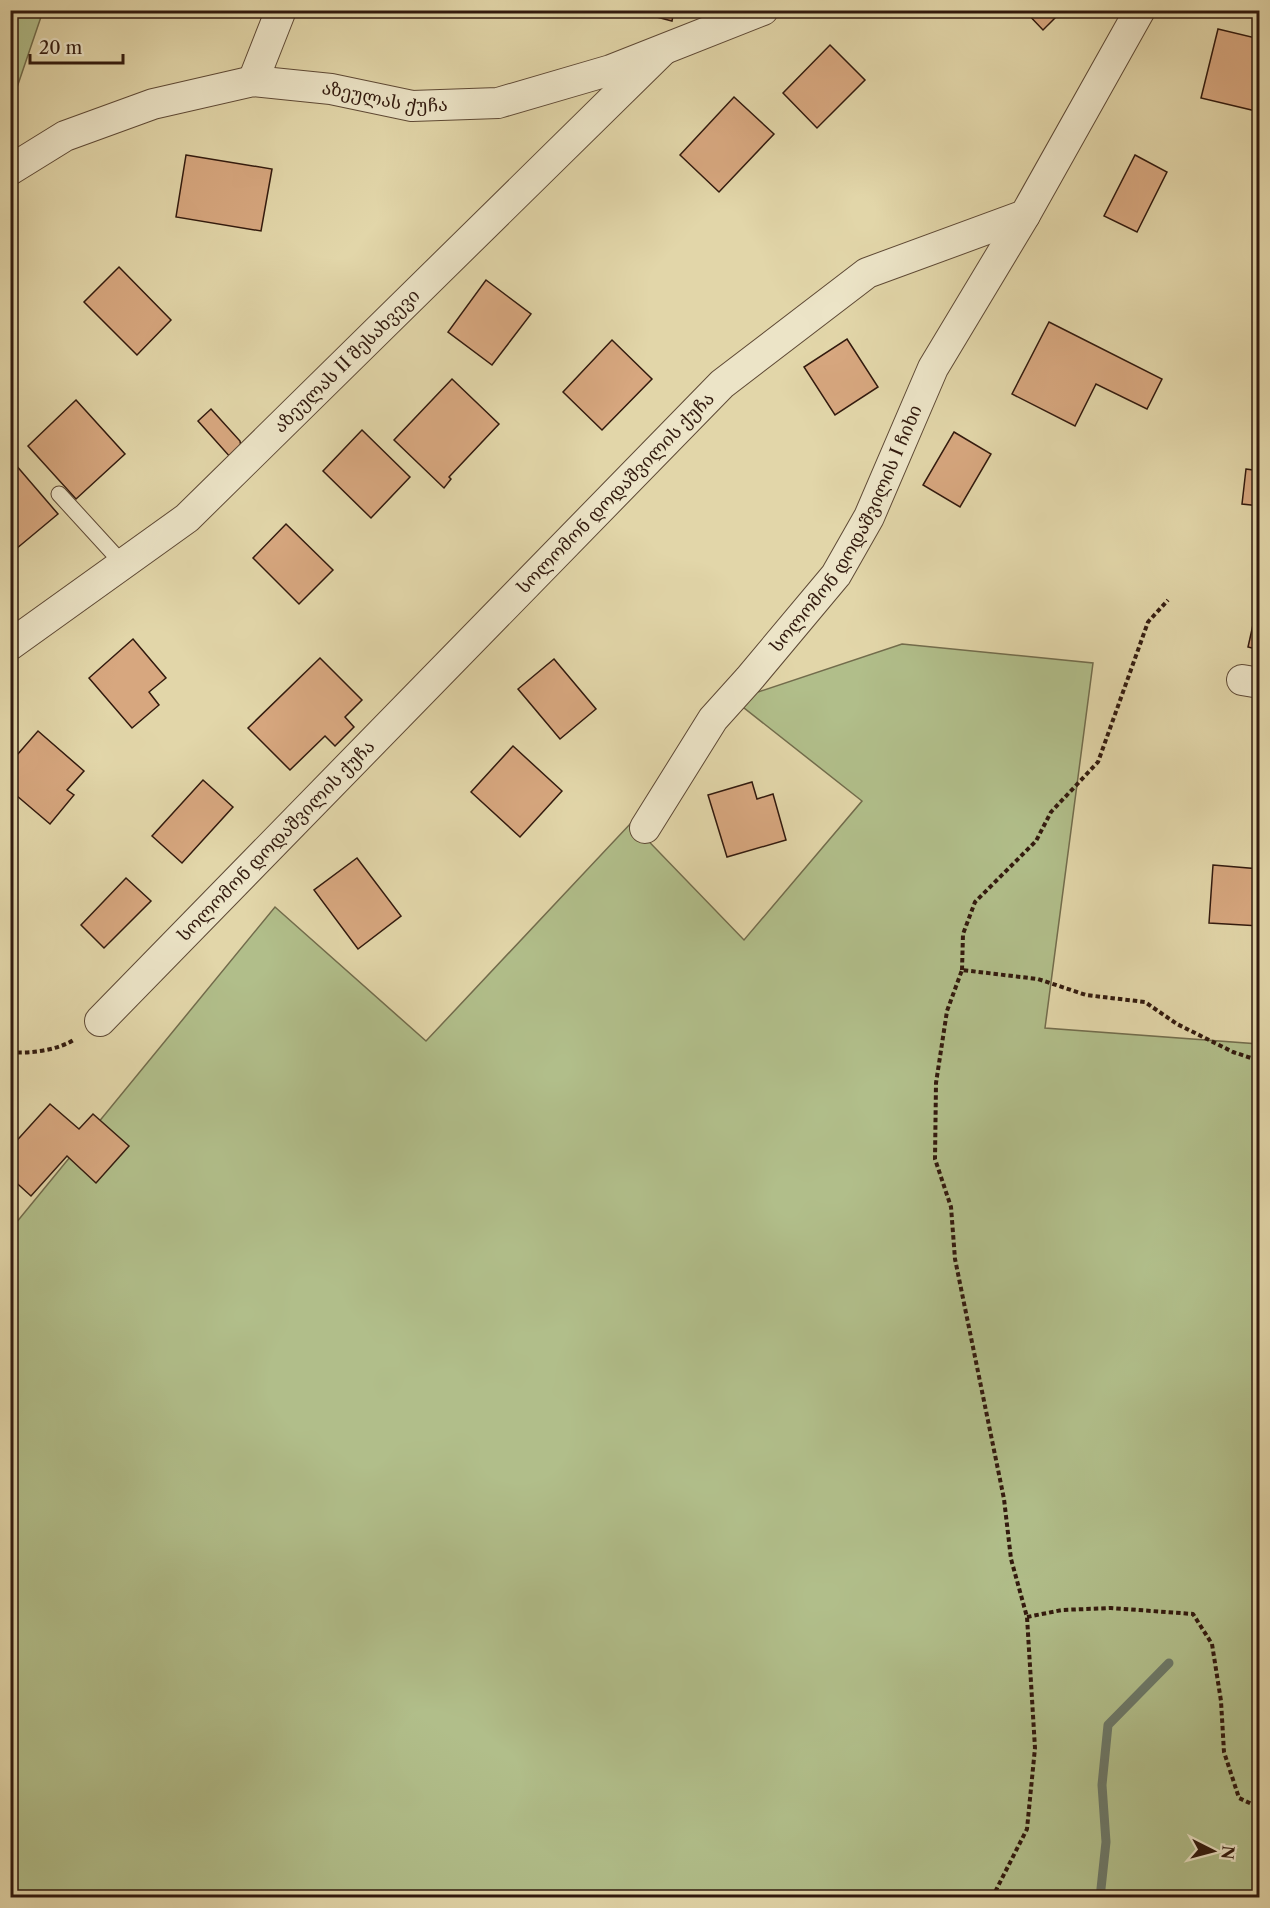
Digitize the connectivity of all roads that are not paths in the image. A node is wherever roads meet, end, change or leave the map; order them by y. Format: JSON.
{"nodes":[{"id":1,"x":281,"y":10,"type":"edge"},
{"id":2,"x":763,"y":10,"type":"edge"},
{"id":3,"x":1140,"y":10,"type":"edge"},
{"id":4,"x":662,"y":51,"type":"junction"},
{"id":5,"x":253,"y":81,"type":"junction"},
{"id":6,"x":10,"y":170,"type":"edge"},
{"id":7,"x":1025,"y":215,"type":"junction"},
{"id":8,"x":59,"y":494,"type":"dead end"},
{"id":9,"x":123,"y":564,"type":"junction"},
{"id":10,"x":10,"y":645,"type":"edge"},
{"id":11,"x":645,"y":828,"type":"dead end"},
{"id":12,"x":100,"y":1021,"type":"road end"}],
"edges":[{"from":1,"to":5,"type":"street"},
{"from":2,"to":4,"type":"street","name":"აზეულას ქუჩა"},
{"from":3,"to":7,"type":"street"},
{"from":4,"to":5,"type":"street","name":"აზეულას ქუჩა"},
{"from":4,"to":9,"type":"street","name":"აზეულას II შესახვევი"},
{"from":5,"to":6,"type":"street","name":"აზეულას ქუჩა"},
{"from":7,"to":11,"type":"street","name":"სოლომონ დოდაშვილის I ჩიხი"},
{"from":7,"to":12,"type":"street","name":"სოლომონ დოდაშვილის ქუჩა"},
{"from":8,"to":9,"type":"lane"},
{"from":9,"to":10,"type":"street","name":"აზეულას II შესახვევი"}]}
